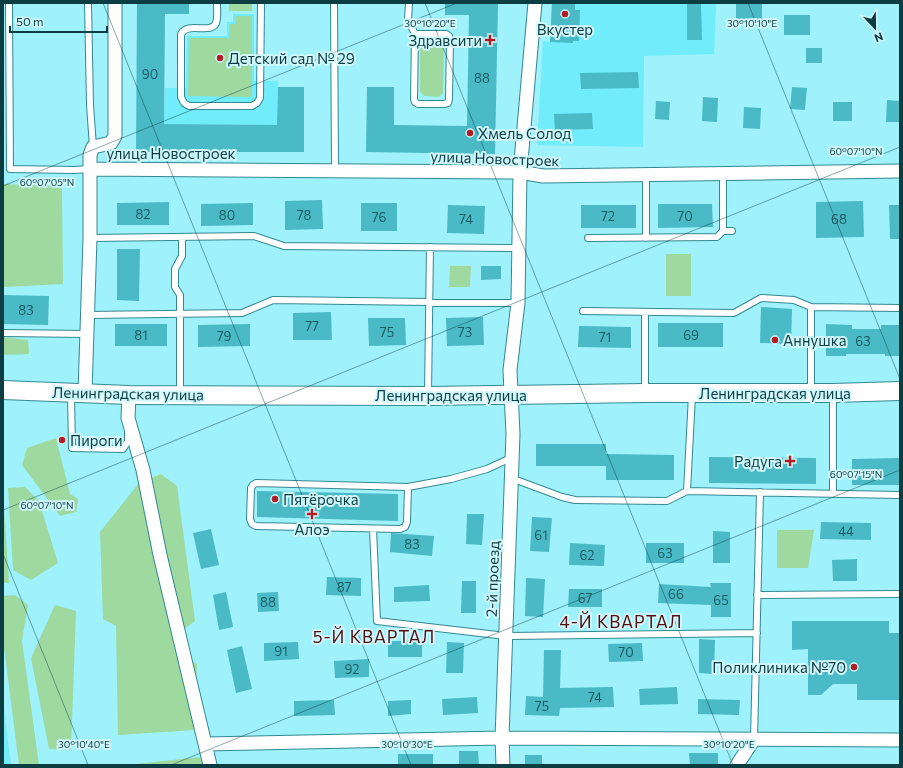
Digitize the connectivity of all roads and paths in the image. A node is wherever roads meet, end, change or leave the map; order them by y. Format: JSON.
{"nodes":[{"id":1,"x":9,"y":3,"type":"edge"},
{"id":2,"x":88,"y":3,"type":"edge"},
{"id":3,"x":115,"y":3,"type":"edge"},
{"id":4,"x":217,"y":3,"type":"edge"},
{"id":5,"x":261,"y":3,"type":"edge"},
{"id":6,"x":334,"y":3,"type":"edge"},
{"id":7,"x":409,"y":3,"type":"edge"},
{"id":8,"x":535,"y":3,"type":"edge"},
{"id":9,"x":415,"y":34,"type":"junction"},
{"id":10,"x":93,"y":147,"type":"junction"},
{"id":11,"x":90,"y":168,"type":"junction"},
{"id":12,"x":335,"y":170,"type":"junction"},
{"id":13,"x":900,"y":171,"type":"edge"},
{"id":14,"x":520,"y":172,"type":"junction"},
{"id":15,"x":723,"y":174,"type":"junction"},
{"id":16,"x":646,"y":175,"type":"junction"},
{"id":17,"x":723,"y":231,"type":"junction"},
{"id":18,"x":732,"y":231,"type":"dead end"},
{"id":19,"x":182,"y":237,"type":"junction"},
{"id":20,"x":90,"y":238,"type":"junction"},
{"id":21,"x":588,"y":238,"type":"dead end"},
{"id":22,"x":646,"y":238,"type":"junction"},
{"id":23,"x":430,"y":247,"type":"junction"},
{"id":24,"x":520,"y":248,"type":"junction"},
{"id":25,"x":429,"y":302,"type":"junction"},
{"id":26,"x":518,"y":303,"type":"junction"},
{"id":27,"x":811,"y":307,"type":"junction"},
{"id":28,"x":900,"y":308,"type":"edge"},
{"id":29,"x":583,"y":311,"type":"dead end"},
{"id":30,"x":645,"y":312,"type":"junction"},
{"id":31,"x":180,"y":314,"type":"junction"},
{"id":32,"x":88,"y":315,"type":"junction"},
{"id":33,"x":3,"y":333,"type":"edge"},
{"id":34,"x":87,"y":334,"type":"junction"},
{"id":35,"x":3,"y":390,"type":"edge"},
{"id":36,"x":900,"y":391,"type":"edge"},
{"id":37,"x":78,"y":393,"type":"junction"},
{"id":38,"x":645,"y":393,"type":"junction"},
{"id":39,"x":692,"y":393,"type":"junction"},
{"id":40,"x":811,"y":393,"type":"junction"},
{"id":41,"x":833,"y":393,"type":"junction"},
{"id":42,"x":129,"y":395,"type":"junction"},
{"id":43,"x":180,"y":395,"type":"junction"},
{"id":44,"x":510,"y":395,"type":"junction"},
{"id":45,"x":428,"y":396,"type":"junction"},
{"id":46,"x":128,"y":418,"type":"junction"},
{"id":47,"x":512,"y":457,"type":"junction"},
{"id":48,"x":511,"y":478,"type":"junction"},
{"id":49,"x":408,"y":487,"type":"junction"},
{"id":50,"x":687,"y":491,"type":"junction"},
{"id":51,"x":760,"y":492,"type":"junction"},
{"id":52,"x":833,"y":494,"type":"junction"},
{"id":53,"x":900,"y":495,"type":"edge"},
{"id":54,"x":373,"y":529,"type":"junction"},
{"id":55,"x":900,"y":594,"type":"edge"},
{"id":56,"x":758,"y":595,"type":"junction"},
{"id":57,"x":757,"y":633,"type":"junction"},
{"id":58,"x":506,"y":636,"type":"junction"},
{"id":59,"x":502,"y":738,"type":"junction"},
{"id":60,"x":754,"y":739,"type":"junction"},
{"id":61,"x":900,"y":740,"type":"edge"},
{"id":62,"x":205,"y":744,"type":"junction"},
{"id":63,"x":210,"y":765,"type":"edge"},
{"id":64,"x":503,"y":765,"type":"edge"},
{"id":65,"x":737,"y":765,"type":"edge"}],
"edges":[{"from":1,"to":11,"type":"lane"},
{"from":2,"to":10,"type":"lane"},
{"from":3,"to":10,"type":"street"},
{"from":4,"to":5,"type":"lane"},
{"from":6,"to":12,"type":"lane"},
{"from":7,"to":9,"type":"lane"},
{"from":8,"to":14,"type":"street","name":"2-й проезд"},
{"from":9,"to":9,"type":"lane"},
{"from":10,"to":11,"type":"street"},
{"from":11,"to":12,"type":"street","name":"улица Новостроек"},
{"from":11,"to":20,"type":"street"},
{"from":12,"to":14,"type":"street","name":"улица Новостроек"},
{"from":13,"to":15,"type":"street","name":"улица Новостроек"},
{"from":14,"to":16,"type":"street","name":"улица Новостроек"},
{"from":14,"to":24,"type":"street","name":"2-й проезд"},
{"from":15,"to":16,"type":"street","name":"улица Новостроек"},
{"from":15,"to":17,"type":"lane"},
{"from":16,"to":22,"type":"lane"},
{"from":17,"to":18,"type":"lane"},
{"from":17,"to":22,"type":"lane"},
{"from":19,"to":20,"type":"lane"},
{"from":19,"to":23,"type":"lane"},
{"from":19,"to":31,"type":"lane"},
{"from":20,"to":32,"type":"street"},
{"from":21,"to":22,"type":"lane"},
{"from":23,"to":24,"type":"lane"},
{"from":23,"to":25,"type":"lane"},
{"from":24,"to":26,"type":"street","name":"2-й проезд"},
{"from":25,"to":26,"type":"lane"},
{"from":25,"to":31,"type":"lane"},
{"from":25,"to":45,"type":"lane"},
{"from":26,"to":44,"type":"street","name":"2-й проезд"},
{"from":27,"to":28,"type":"lane"},
{"from":27,"to":30,"type":"lane"},
{"from":27,"to":40,"type":"lane"},
{"from":29,"to":30,"type":"lane"},
{"from":30,"to":38,"type":"lane"},
{"from":31,"to":32,"type":"lane"},
{"from":31,"to":43,"type":"lane"},
{"from":32,"to":34,"type":"street"},
{"from":33,"to":34,"type":"lane"},
{"from":34,"to":37,"type":"street"},
{"from":35,"to":37,"type":"main road","name":"Ленинградская улица"},
{"from":36,"to":41,"type":"main road","name":"Ленинградская улица"},
{"from":37,"to":42,"type":"main road","name":"Ленинградская улица"},
{"from":37,"to":46,"type":"lane"},
{"from":38,"to":39,"type":"main road","name":"Ленинградская улица"},
{"from":38,"to":44,"type":"main road","name":"Ленинградская улица"},
{"from":39,"to":40,"type":"main road","name":"Ленинградская улица"},
{"from":39,"to":50,"type":"lane"},
{"from":40,"to":41,"type":"main road","name":"Ленинградская улица"},
{"from":41,"to":52,"type":"lane"},
{"from":42,"to":43,"type":"main road","name":"Ленинградская улица"},
{"from":42,"to":46,"type":"street"},
{"from":43,"to":45,"type":"main road","name":"Ленинградская улица"},
{"from":44,"to":45,"type":"main road","name":"Ленинградская улица"},
{"from":44,"to":47,"type":"street","name":"2-й проезд"},
{"from":46,"to":62,"type":"street"},
{"from":47,"to":48,"type":"street","name":"2-й проезд"},
{"from":47,"to":49,"type":"lane"},
{"from":48,"to":50,"type":"lane"},
{"from":48,"to":58,"type":"street","name":"2-й проезд"},
{"from":49,"to":54,"type":"lane"},
{"from":49,"to":54,"type":"lane"},
{"from":50,"to":51,"type":"lane"},
{"from":51,"to":52,"type":"lane"},
{"from":51,"to":56,"type":"lane"},
{"from":52,"to":53,"type":"lane"},
{"from":54,"to":58,"type":"lane"},
{"from":55,"to":56,"type":"lane"},
{"from":56,"to":57,"type":"lane"},
{"from":57,"to":58,"type":"lane"},
{"from":57,"to":60,"type":"lane"},
{"from":58,"to":59,"type":"street","name":"2-й проезд"},
{"from":59,"to":60,"type":"street"},
{"from":59,"to":62,"type":"street"},
{"from":59,"to":64,"type":"street","name":"2-й проезд"},
{"from":60,"to":61,"type":"street"},
{"from":60,"to":65,"type":"street"},
{"from":62,"to":63,"type":"street"}]}
